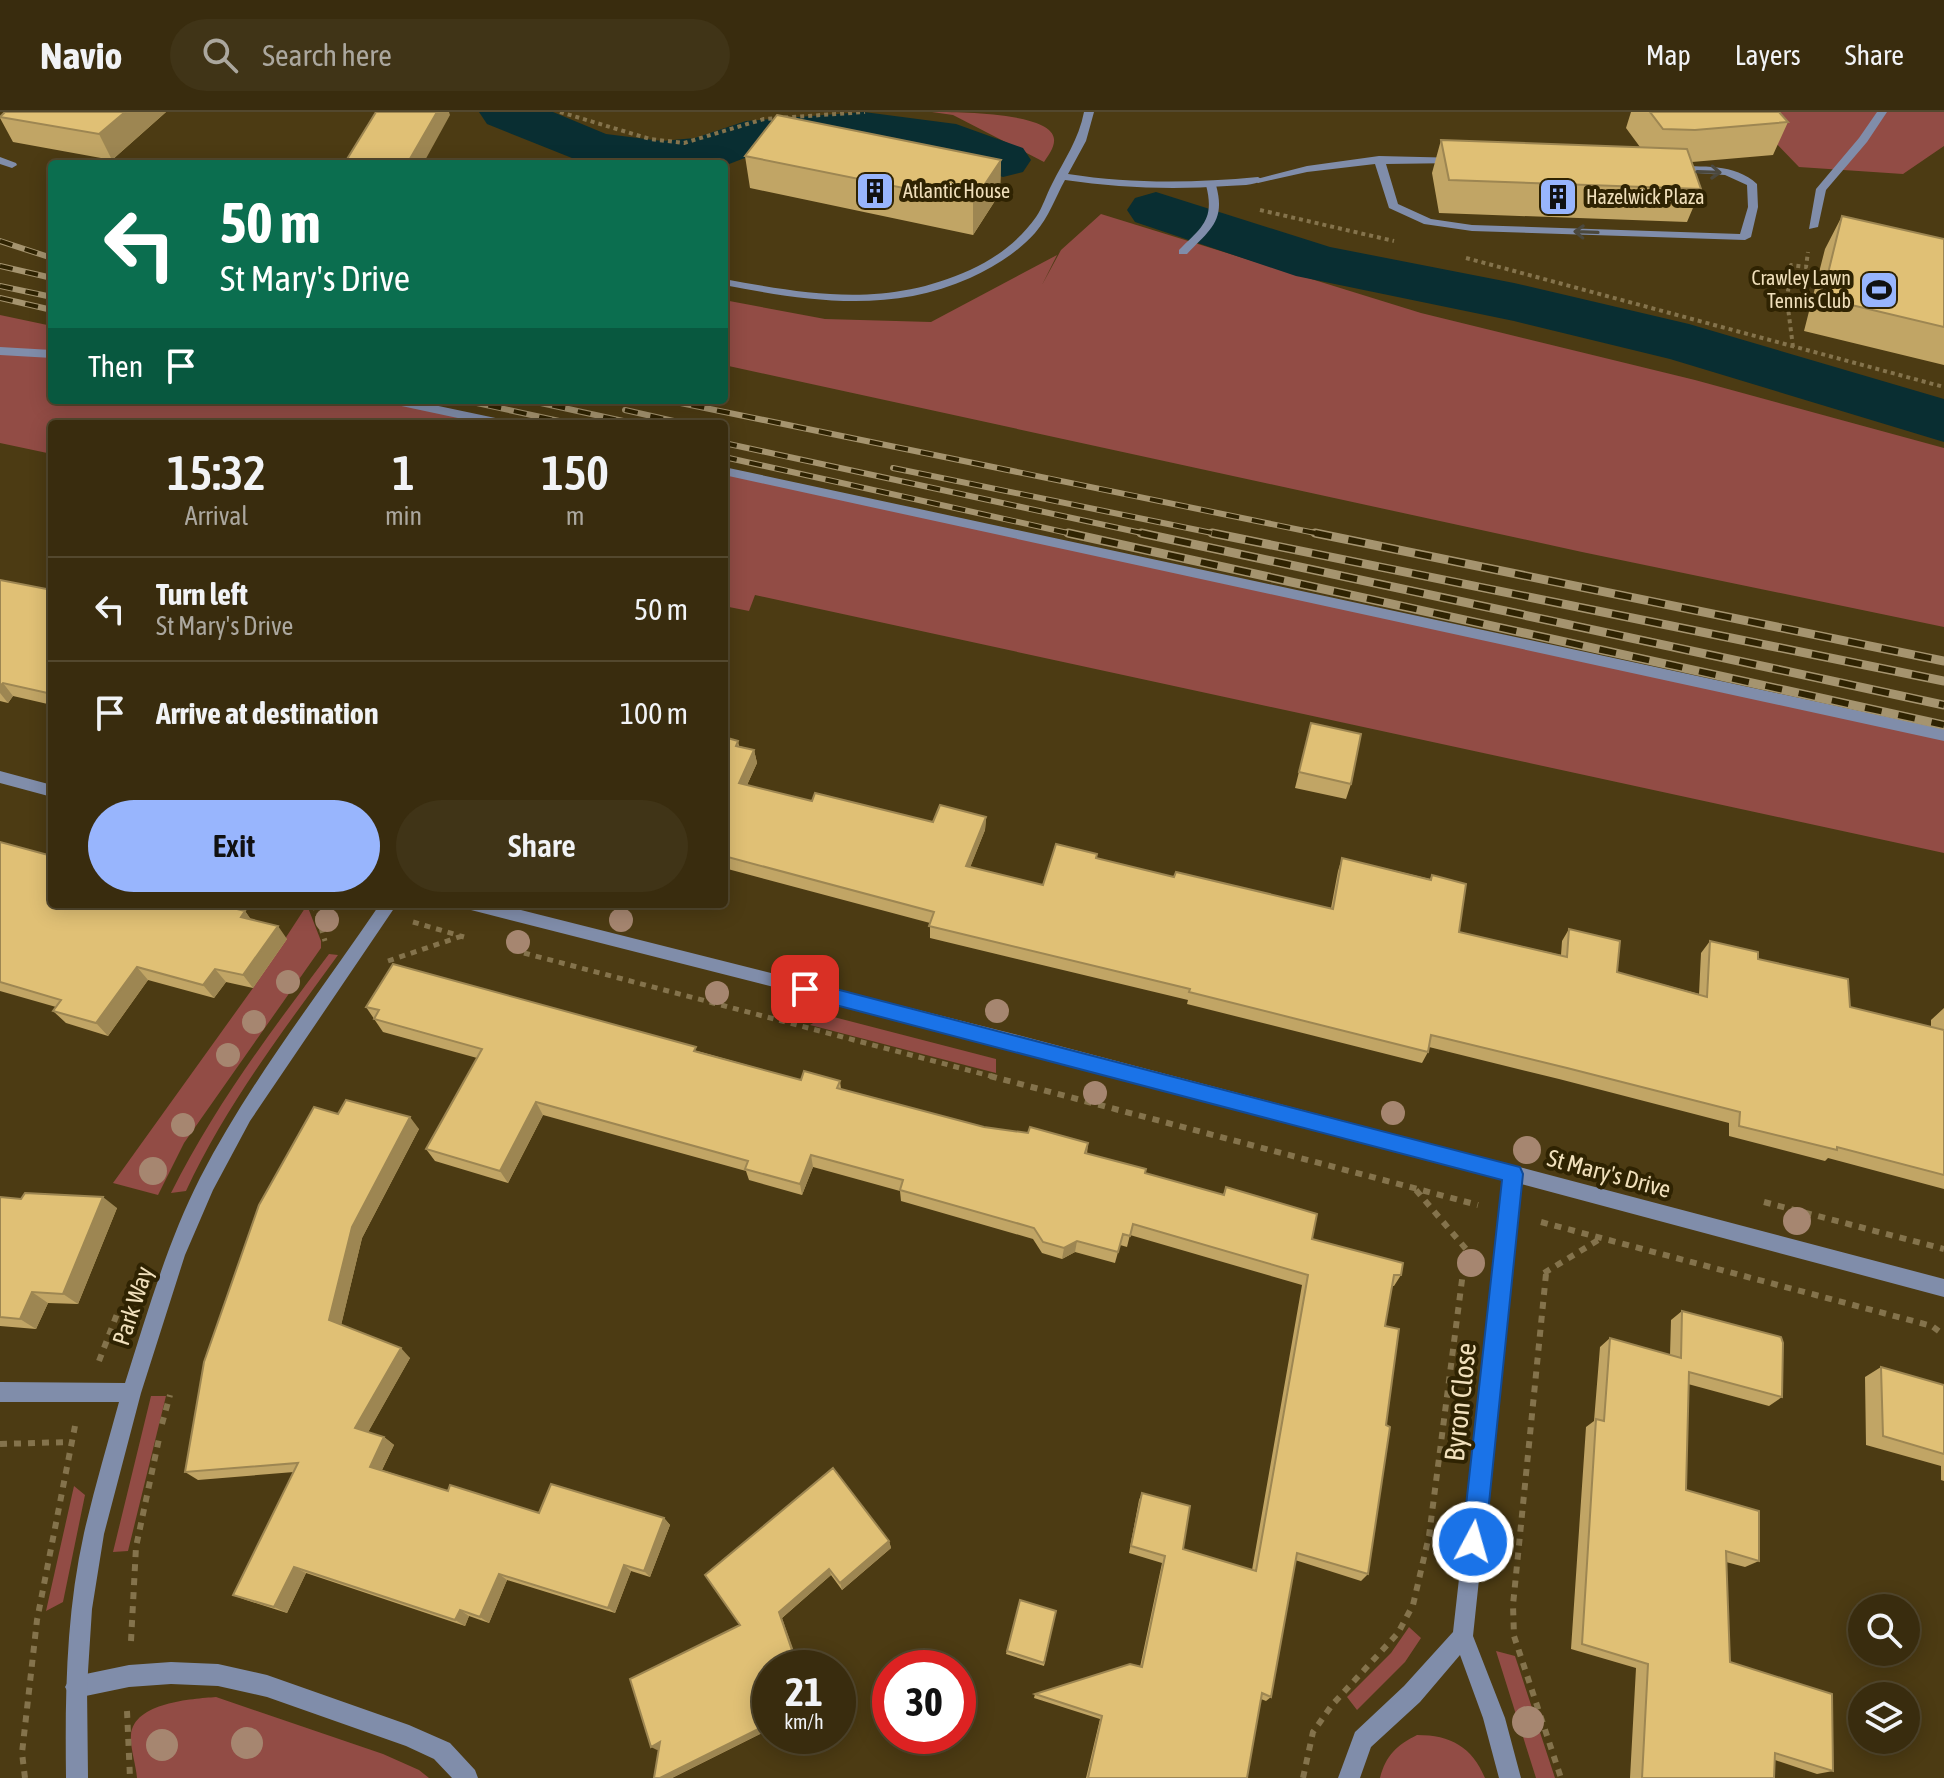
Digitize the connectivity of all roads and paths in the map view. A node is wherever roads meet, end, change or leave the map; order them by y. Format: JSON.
{"nodes":[{"id":1,"x":560,"y":112,"type":"edge"},
{"id":2,"x":865,"y":112,"type":"edge"},
{"id":3,"x":1089,"y":112,"type":"edge"},
{"id":4,"x":1882,"y":112,"type":"edge"},
{"id":5,"x":1379,"y":159,"type":"junction"},
{"id":6,"x":0,"y":160,"type":"edge"},
{"id":7,"x":1478,"y":161,"type":"edge"},
{"id":8,"x":0,"y":167,"type":"edge"},
{"id":9,"x":1660,"y":169,"type":"edge"},
{"id":10,"x":1062,"y":176,"type":"junction"},
{"id":11,"x":1211,"y":185,"type":"junction"},
{"id":12,"x":1813,"y":227,"type":"joint"},
{"id":13,"x":1407,"y":244,"type":"dead end"},
{"id":14,"x":1183,"y":252,"type":"dead end"},
{"id":15,"x":1453,"y":255,"type":"dead end"},
{"id":16,"x":728,"y":283,"type":"edge"},
{"id":17,"x":1793,"y":347,"type":"junction"},
{"id":18,"x":0,"y":351,"type":"edge"},
{"id":19,"x":48,"y":354,"type":"edge"},
{"id":20,"x":1944,"y":387,"type":"edge"},
{"id":21,"x":411,"y":404,"type":"edge"},
{"id":22,"x":486,"y":420,"type":"edge"},
{"id":23,"x":728,"y":472,"type":"edge"},
{"id":24,"x":1944,"y":735,"type":"edge"},
{"id":25,"x":0,"y":777,"type":"edge"},
{"id":26,"x":48,"y":790,"type":"edge"},
{"id":27,"x":385,"y":908,"type":"edge"},
{"id":28,"x":487,"y":908,"type":"edge"},
{"id":29,"x":462,"y":936,"type":"junction"},
{"id":30,"x":477,"y":940,"type":"dead end"},
{"id":31,"x":522,"y":952,"type":"dead end"},
{"id":32,"x":379,"y":973,"type":"dead end"},
{"id":33,"x":1513,"y":1174,"type":"junction"},
{"id":34,"x":1508,"y":1213,"type":"junction"},
{"id":35,"x":1466,"y":1249,"type":"dead end"},
{"id":36,"x":1546,"y":1274,"type":"dead end"},
{"id":37,"x":1944,"y":1288,"type":"edge"},
{"id":38,"x":1944,"y":1335,"type":"edge"},
{"id":39,"x":171,"y":1390,"type":"dead end"},
{"id":40,"x":0,"y":1392,"type":"edge"},
{"id":41,"x":131,"y":1393,"type":"junction"},
{"id":42,"x":70,"y":1442,"type":"dead end"},
{"id":43,"x":0,"y":1444,"type":"edge"},
{"id":44,"x":1463,"y":1636,"type":"junction"},
{"id":45,"x":129,"y":1676,"type":"junction"},
{"id":46,"x":76,"y":1687,"type":"junction"},
{"id":47,"x":77,"y":1778,"type":"edge"},
{"id":48,"x":130,"y":1778,"type":"edge"},
{"id":49,"x":467,"y":1778,"type":"edge"},
{"id":50,"x":1303,"y":1778,"type":"edge"},
{"id":51,"x":1349,"y":1778,"type":"edge"},
{"id":52,"x":1510,"y":1778,"type":"edge"},
{"id":53,"x":1561,"y":1778,"type":"edge"}],
"edges":[{"from":1,"to":2,"type":"path"},
{"from":3,"to":10,"type":"street"},
{"from":4,"to":12,"type":"street"},
{"from":5,"to":7,"type":"street"},
{"from":9,"to":5,"type":"street","one_way":true},
{"from":5,"to":11,"type":"street"},
{"from":6,"to":8,"type":"street"},
{"from":10,"to":11,"type":"street"},
{"from":10,"to":16,"type":"street"},
{"from":11,"to":13,"type":"path"},
{"from":11,"to":14,"type":"street"},
{"from":12,"to":17,"type":"path"},
{"from":15,"to":17,"type":"path"},
{"from":17,"to":20,"type":"path"},
{"from":18,"to":19,"type":"street"},
{"from":21,"to":22,"type":"street"},
{"from":23,"to":24,"type":"street"},
{"from":25,"to":26,"type":"street"},
{"from":27,"to":29,"type":"path"},
{"from":27,"to":41,"type":"street","name":"Park Way"},
{"from":28,"to":33,"type":"street","name":"St Mary's Drive"},
{"from":29,"to":30,"type":"path"},
{"from":29,"to":32,"type":"path"},
{"from":31,"to":34,"type":"path"},
{"from":33,"to":34,"type":"street","name":"Byron Close"},
{"from":33,"to":37,"type":"street","name":"St Mary's Drive"},
{"from":34,"to":38,"type":"path"},
{"from":34,"to":44,"type":"street","name":"Byron Close"},
{"from":35,"to":50,"type":"path"},
{"from":36,"to":53,"type":"path"},
{"from":39,"to":45,"type":"path"},
{"from":40,"to":41,"type":"street"},
{"from":41,"to":46,"type":"street","name":"Park Way"},
{"from":42,"to":43,"type":"path"},
{"from":44,"to":51,"type":"street"},
{"from":44,"to":52,"type":"street","name":"Byron Close"},
{"from":45,"to":46,"type":"street"},
{"from":45,"to":48,"type":"path"},
{"from":45,"to":49,"type":"street"},
{"from":46,"to":47,"type":"street","name":"Park Way"}]}
